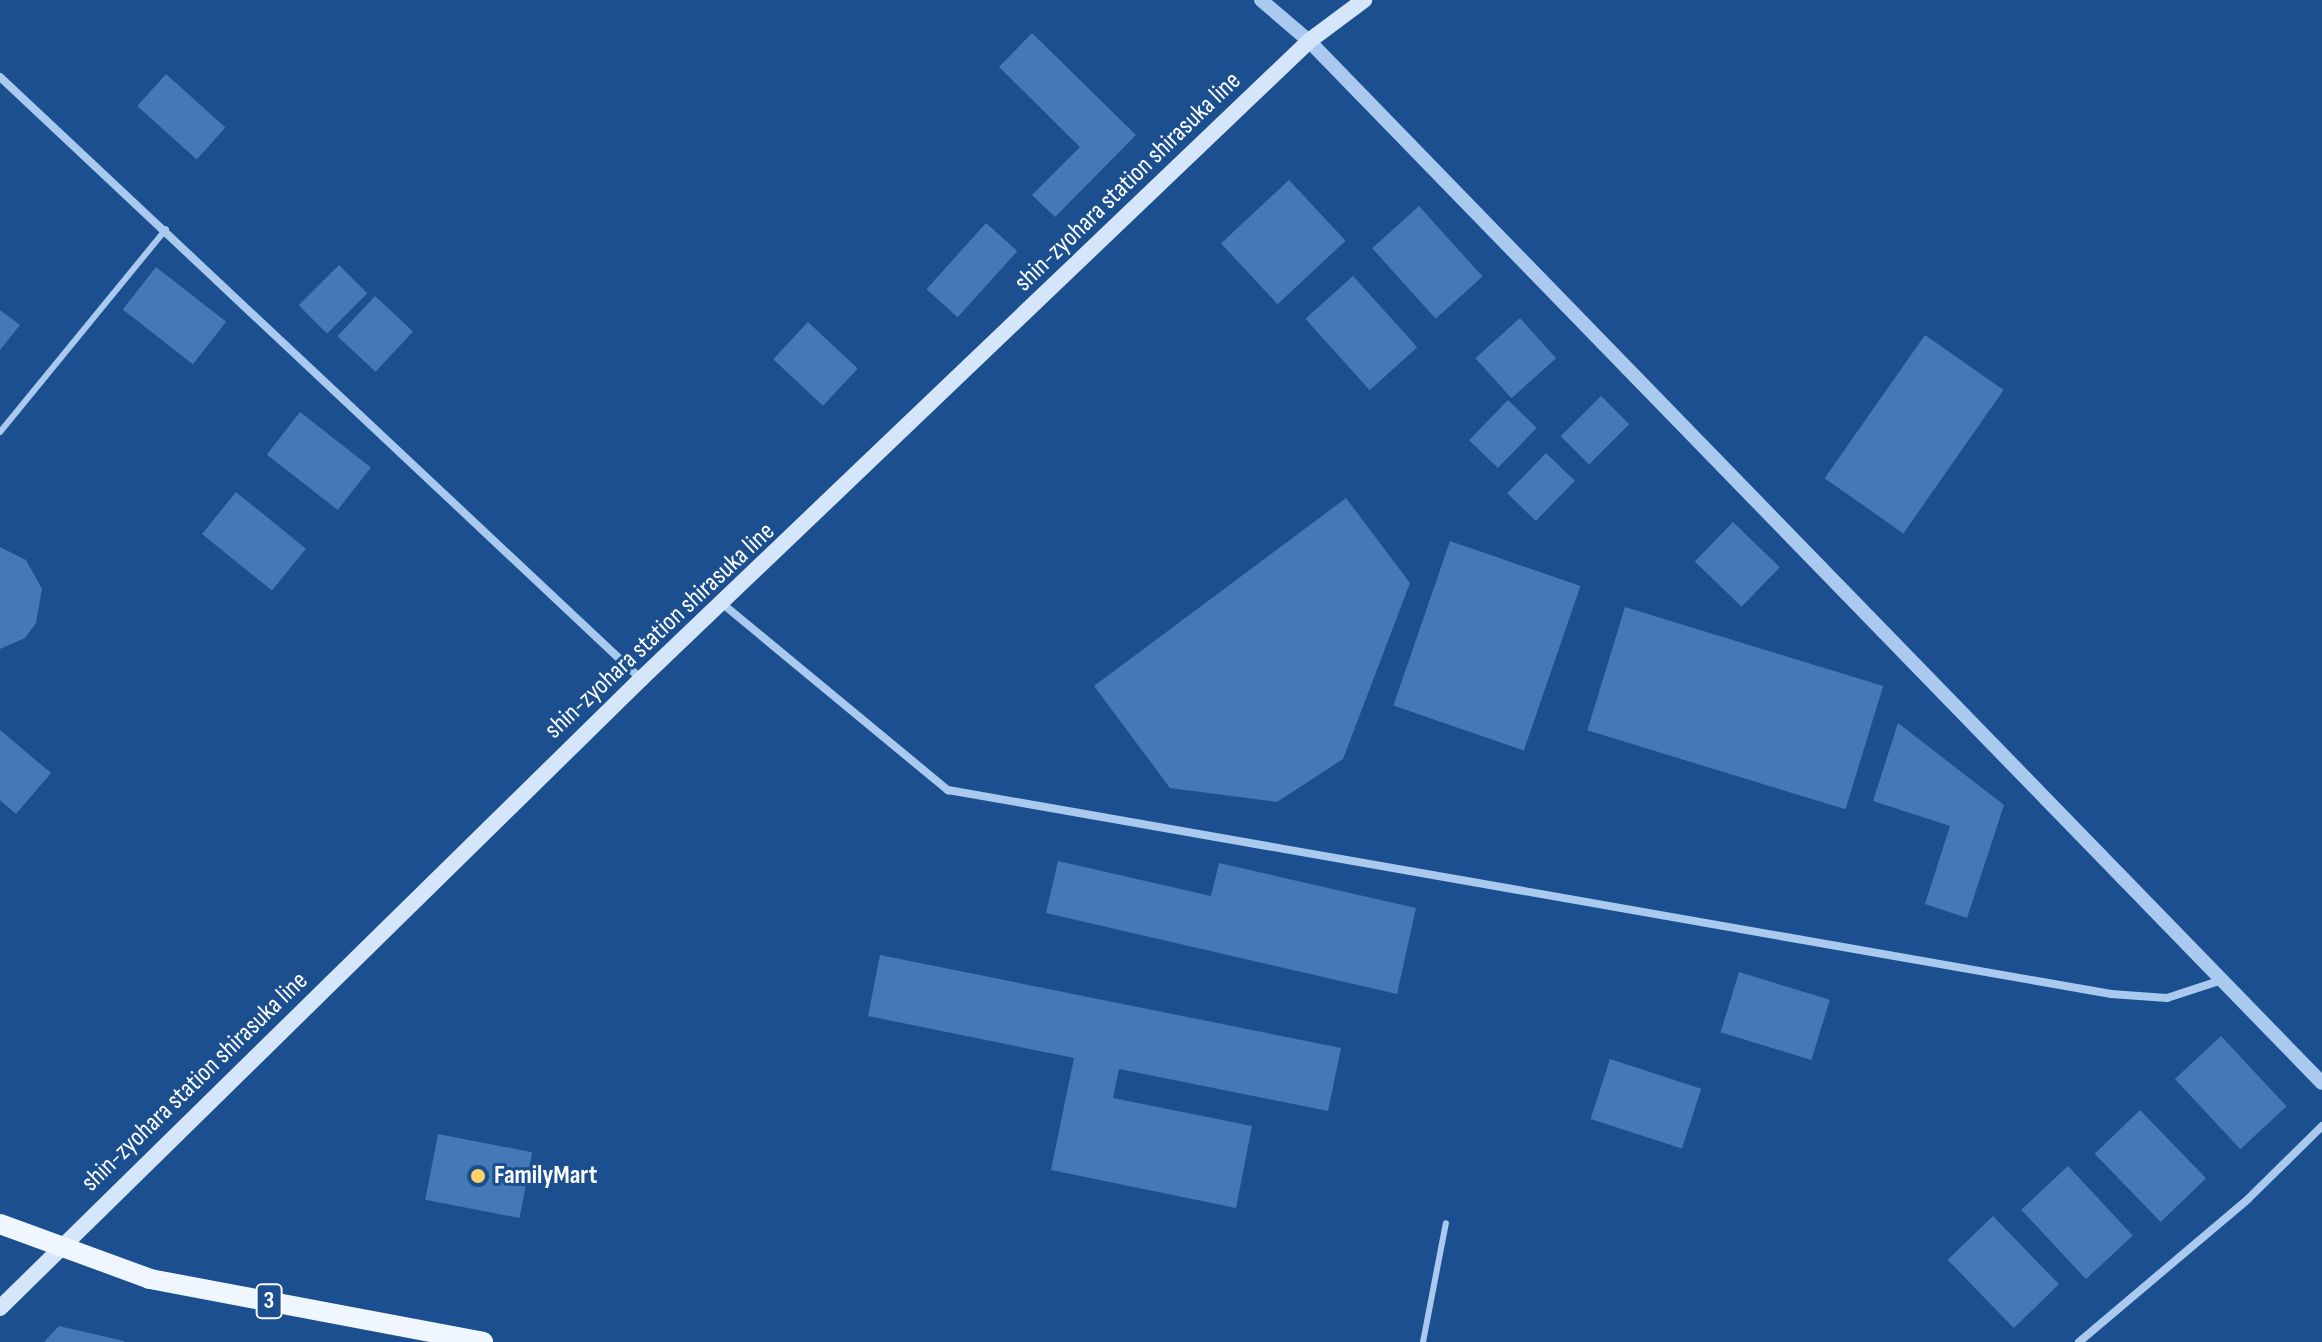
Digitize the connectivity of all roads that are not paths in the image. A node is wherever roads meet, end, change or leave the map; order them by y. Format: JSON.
{"nodes":[{"id":1,"x":1261,"y":0,"type":"edge"},
{"id":2,"x":1364,"y":0,"type":"edge"},
{"id":3,"x":1309,"y":41,"type":"junction"},
{"id":4,"x":0,"y":77,"type":"edge"},
{"id":5,"x":166,"y":229,"type":"junction"},
{"id":6,"x":0,"y":432,"type":"edge"},
{"id":7,"x":724,"y":605,"type":"junction"},
{"id":8,"x":641,"y":679,"type":"junction"},
{"id":9,"x":2219,"y":981,"type":"junction"},
{"id":10,"x":2322,"y":1083,"type":"edge"},
{"id":11,"x":2322,"y":1126,"type":"edge"},
{"id":12,"x":1446,"y":1223,"type":"dead end"},
{"id":13,"x":0,"y":1224,"type":"edge"},
{"id":14,"x":57,"y":1250,"type":"junction"},
{"id":15,"x":0,"y":1308,"type":"edge"},
{"id":16,"x":483,"y":1342,"type":"edge"},
{"id":17,"x":1423,"y":1342,"type":"edge"},
{"id":18,"x":2079,"y":1342,"type":"edge"}],
"edges":[{"from":1,"to":3,"type":"street"},
{"from":2,"to":3,"type":"main road","name":"shin-zyohara station shirasuka line"},
{"from":3,"to":7,"type":"main road","name":"shin-zyohara station shirasuka line"},
{"from":3,"to":9,"type":"street"},
{"from":4,"to":5,"type":"street"},
{"from":5,"to":6,"type":"lane"},
{"from":5,"to":8,"type":"street"},
{"from":7,"to":8,"type":"main road","name":"shin-zyohara station shirasuka line"},
{"from":7,"to":9,"type":"street"},
{"from":8,"to":14,"type":"main road","name":"shin-zyohara station shirasuka line"},
{"from":9,"to":10,"type":"street"},
{"from":11,"to":18,"type":"street"},
{"from":12,"to":17,"type":"lane"},
{"from":13,"to":14,"type":"main road","number":"3"},
{"from":14,"to":15,"type":"main road","name":"shin-zyohara station shirasuka line"},
{"from":14,"to":16,"type":"main road","number":"3"}]}
